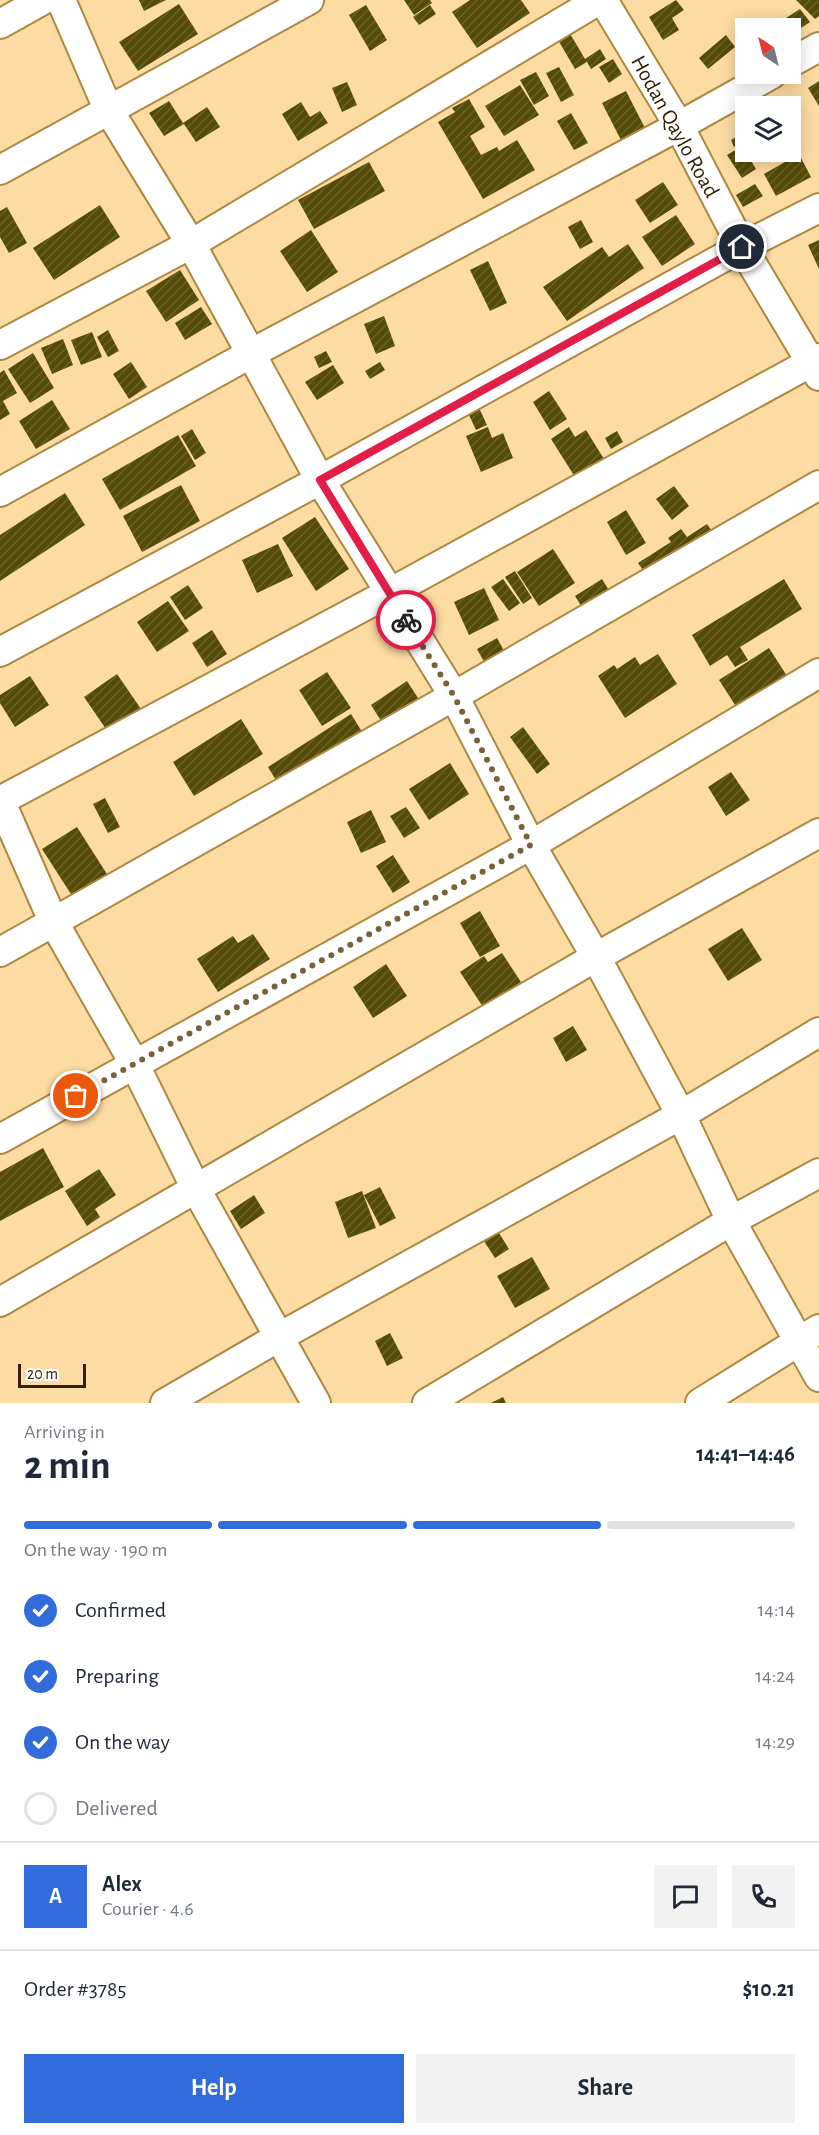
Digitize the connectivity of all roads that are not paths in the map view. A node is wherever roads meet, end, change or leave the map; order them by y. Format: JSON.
{"nodes":[{"id":1,"x":43,"y":0,"type":"edge"},
{"id":2,"x":61,"y":0,"type":"edge"},
{"id":3,"x":309,"y":0,"type":"edge"},
{"id":4,"x":601,"y":0,"type":"edge"},
{"id":5,"x":0,"y":24,"type":"edge"},
{"id":6,"x":819,"y":47,"type":"edge"},
{"id":7,"x":801,"y":57,"type":"edge"},
{"id":8,"x":754,"y":84,"type":"edge"},
{"id":9,"x":108,"y":109,"type":"junction"},
{"id":10,"x":679,"y":126,"type":"junction"},
{"id":11,"x":0,"y":170,"type":"edge"},
{"id":12,"x":819,"y":208,"type":"edge"},
{"id":13,"x":192,"y":244,"type":"junction"},
{"id":14,"x":742,"y":247,"type":"junction"},
{"id":15,"x":0,"y":345,"type":"edge"},
{"id":16,"x":252,"y":352,"type":"junction"},
{"id":17,"x":816,"y":365,"type":"edge"},
{"id":18,"x":320,"y":480,"type":"junction"},
{"id":19,"x":819,"y":485,"type":"edge"},
{"id":20,"x":0,"y":492,"type":"edge"},
{"id":21,"x":389,"y":593,"type":"junction"},
{"id":22,"x":0,"y":652,"type":"edge"},
{"id":23,"x":819,"y":673,"type":"edge"},
{"id":24,"x":454,"y":696,"type":"junction"},
{"id":25,"x":0,"y":800,"type":"edge"},
{"id":26,"x":819,"y":833,"type":"edge"},
{"id":27,"x":531,"y":845,"type":"junction"},
{"id":28,"x":53,"y":921,"type":"junction"},
{"id":29,"x":0,"y":952,"type":"edge"},
{"id":30,"x":596,"y":957,"type":"junction"},
{"id":31,"x":819,"y":1032,"type":"edge"},
{"id":32,"x":134,"y":1063,"type":"junction"},
{"id":33,"x":681,"y":1115,"type":"junction"},
{"id":34,"x":0,"y":1139,"type":"edge"},
{"id":35,"x":819,"y":1173,"type":"edge"},
{"id":36,"x":196,"y":1189,"type":"junction"},
{"id":37,"x":731,"y":1221,"type":"junction"},
{"id":38,"x":0,"y":1302,"type":"edge"},
{"id":39,"x":808,"y":1335,"type":"edge"},
{"id":40,"x":279,"y":1337,"type":"junction"},
{"id":41,"x":819,"y":1377,"type":"edge"},
{"id":42,"x":165,"y":1403,"type":"edge"},
{"id":43,"x":316,"y":1403,"type":"edge"},
{"id":44,"x":428,"y":1403,"type":"edge"},
{"id":45,"x":700,"y":1403,"type":"edge"}],
"edges":[{"from":1,"to":5,"type":"street"},
{"from":2,"to":9,"type":"street"},
{"from":3,"to":9,"type":"street"},
{"from":4,"to":10,"type":"street","name":"Hodan Qaylo Road"},
{"from":4,"to":13,"type":"street"},
{"from":6,"to":7,"type":"street"},
{"from":8,"to":10,"type":"street"},
{"from":9,"to":11,"type":"street"},
{"from":9,"to":13,"type":"street"},
{"from":10,"to":14,"type":"street","name":"Hodan Qaylo Road"},
{"from":10,"to":16,"type":"street"},
{"from":12,"to":14,"type":"street"},
{"from":13,"to":15,"type":"street"},
{"from":13,"to":16,"type":"street"},
{"from":14,"to":17,"type":"street","name":"Hodan Qaylo Road"},
{"from":14,"to":18,"type":"street"},
{"from":16,"to":18,"type":"street"},
{"from":16,"to":20,"type":"street"},
{"from":17,"to":21,"type":"street"},
{"from":18,"to":21,"type":"street"},
{"from":18,"to":22,"type":"street"},
{"from":19,"to":24,"type":"street"},
{"from":21,"to":24,"type":"street"},
{"from":21,"to":25,"type":"street"},
{"from":23,"to":27,"type":"street"},
{"from":24,"to":27,"type":"street"},
{"from":24,"to":28,"type":"street"},
{"from":25,"to":28,"type":"street"},
{"from":26,"to":30,"type":"street"},
{"from":27,"to":30,"type":"street"},
{"from":27,"to":32,"type":"street"},
{"from":28,"to":29,"type":"street"},
{"from":28,"to":32,"type":"street"},
{"from":30,"to":33,"type":"street"},
{"from":30,"to":36,"type":"street"},
{"from":31,"to":33,"type":"street"},
{"from":32,"to":34,"type":"street"},
{"from":32,"to":36,"type":"street"},
{"from":33,"to":37,"type":"street"},
{"from":33,"to":40,"type":"street"},
{"from":35,"to":37,"type":"street"},
{"from":36,"to":38,"type":"street"},
{"from":36,"to":40,"type":"street"},
{"from":37,"to":39,"type":"street"},
{"from":37,"to":44,"type":"street"},
{"from":39,"to":41,"type":"street"},
{"from":39,"to":45,"type":"street"},
{"from":40,"to":42,"type":"street"},
{"from":40,"to":43,"type":"street"}]}
